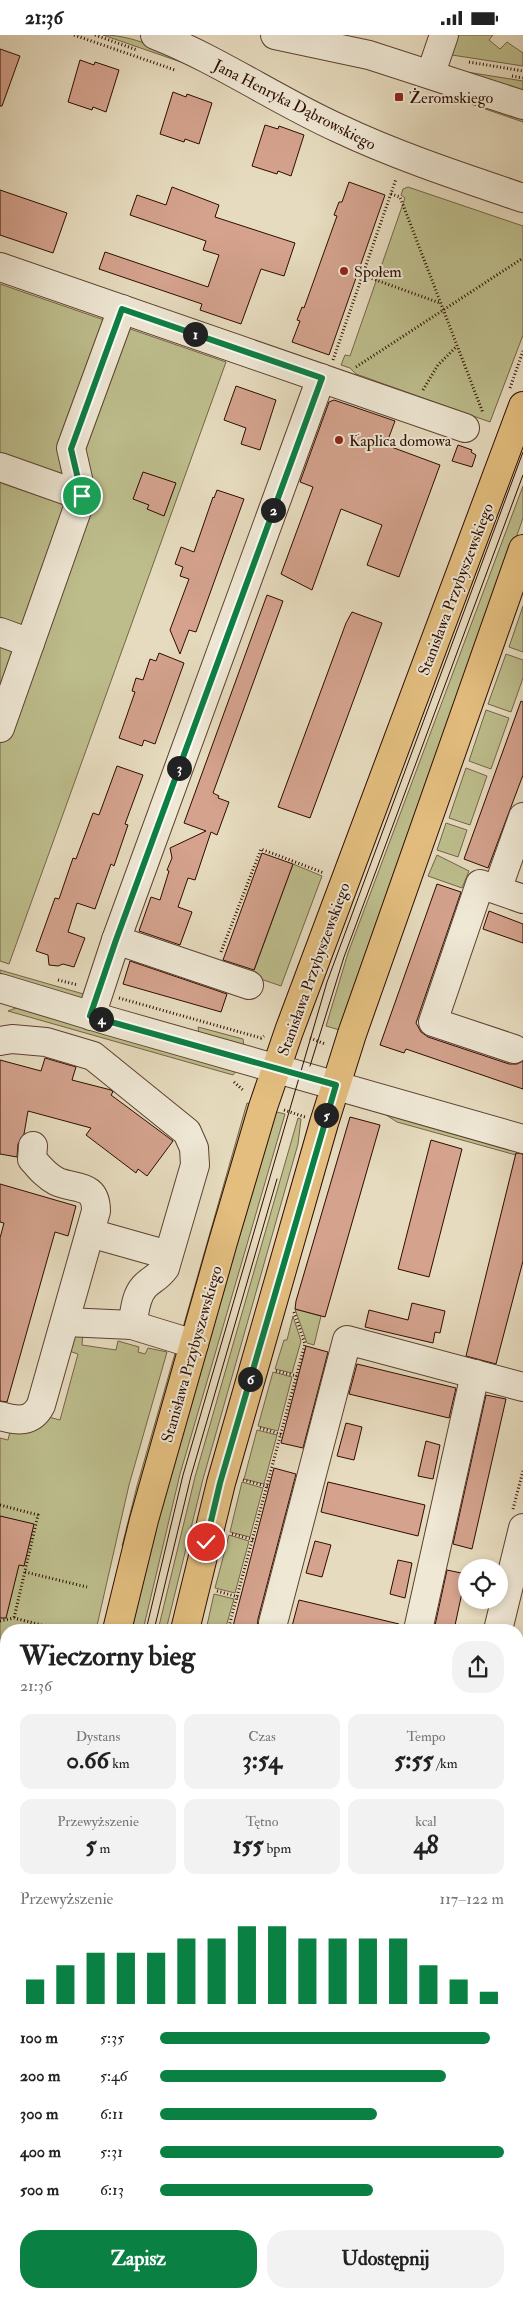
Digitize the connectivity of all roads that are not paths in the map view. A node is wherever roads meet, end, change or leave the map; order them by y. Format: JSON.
{"nodes":[{"id":1,"x":155,"y":35,"type":"edge"},
{"id":2,"x":275,"y":35,"type":"edge"},
{"id":3,"x":444,"y":35,"type":"edge"},
{"id":4,"x":431,"y":73,"type":"junction"},
{"id":5,"x":523,"y":105,"type":"edge"},
{"id":6,"x":523,"y":198,"type":"edge"},
{"id":7,"x":0,"y":267,"type":"edge"},
{"id":8,"x":122,"y":309,"type":"junction"},
{"id":9,"x":328,"y":367,"type":"junction"},
{"id":10,"x":523,"y":406,"type":"edge"},
{"id":11,"x":474,"y":421,"type":"road end"},
{"id":12,"x":0,"y":467,"type":"edge"},
{"id":13,"x":82,"y":496,"type":"junction"},
{"id":14,"x":523,"y":549,"type":"edge"},
{"id":15,"x":0,"y":632,"type":"edge"},
{"id":16,"x":30,"y":643,"type":"junction"},
{"id":17,"x":0,"y":728,"type":"edge"},
{"id":18,"x":523,"y":817,"type":"edge"},
{"id":19,"x":502,"y":876,"type":"dead end"},
{"id":20,"x":523,"y":899,"type":"edge"},
{"id":21,"x":116,"y":940,"type":"junction"},
{"id":22,"x":249,"y":985,"type":"dead end"},
{"id":23,"x":1,"y":992,"type":"edge"},
{"id":24,"x":90,"y":1016,"type":"junction"},
{"id":25,"x":0,"y":1041,"type":"edge"},
{"id":26,"x":514,"y":1049,"type":"dead end"},
{"id":27,"x":277,"y":1069,"type":"junction"},
{"id":28,"x":336,"y":1085,"type":"junction"},
{"id":29,"x":523,"y":1139,"type":"edge"},
{"id":30,"x":33,"y":1146,"type":"dead end"},
{"id":31,"x":90,"y":1233,"type":"junction"},
{"id":32,"x":168,"y":1255,"type":"junction"},
{"id":33,"x":66,"y":1322,"type":"junction"},
{"id":34,"x":132,"y":1325,"type":"junction"},
{"id":35,"x":194,"y":1344,"type":"junction"},
{"id":36,"x":475,"y":1374,"type":"junction"},
{"id":37,"x":523,"y":1387,"type":"edge"},
{"id":38,"x":0,"y":1416,"type":"edge"},
{"id":39,"x":523,"y":1528,"type":"edge"},
{"id":40,"x":118,"y":1624,"type":"edge"},
{"id":41,"x":186,"y":1624,"type":"edge"},
{"id":42,"x":274,"y":1624,"type":"edge"},
{"id":43,"x":419,"y":1624,"type":"edge"},
{"id":44,"x":499,"y":1624,"type":"edge"}],
"edges":[{"from":1,"to":6,"type":"street","name":"Jana Henryka Dąbrowskiego"},
{"from":2,"to":4,"type":"street"},
{"from":3,"to":4,"type":"street"},
{"from":4,"to":5,"type":"street"},
{"from":7,"to":8,"type":"street"},
{"from":8,"to":9,"type":"street"},
{"from":8,"to":13,"type":"street"},
{"from":9,"to":11,"type":"street"},
{"from":9,"to":21,"type":"street"},
{"from":10,"to":27,"type":"main road","name":"Stanisława Przybyszewskiego"},
{"from":12,"to":13,"type":"street"},
{"from":13,"to":16,"type":"street"},
{"from":14,"to":28,"type":"main road"},
{"from":15,"to":16,"type":"street"},
{"from":16,"to":17,"type":"street"},
{"from":18,"to":19,"type":"street"},
{"from":20,"to":26,"type":"street"},
{"from":21,"to":22,"type":"street"},
{"from":21,"to":24,"type":"street"},
{"from":23,"to":24,"type":"street"},
{"from":24,"to":27,"type":"street"},
{"from":25,"to":32,"type":"street"},
{"from":27,"to":28,"type":"street"},
{"from":27,"to":35,"type":"main road","name":"Stanisława Przybyszewskiego"},
{"from":28,"to":29,"type":"street"},
{"from":28,"to":41,"type":"main road"},
{"from":30,"to":31,"type":"street"},
{"from":31,"to":32,"type":"street"},
{"from":31,"to":33,"type":"street"},
{"from":32,"to":34,"type":"street"},
{"from":33,"to":34,"type":"street"},
{"from":33,"to":38,"type":"street"},
{"from":34,"to":35,"type":"street"},
{"from":35,"to":40,"type":"main road","name":"Stanisława Przybyszewskiego"},
{"from":36,"to":37,"type":"street"},
{"from":36,"to":42,"type":"street"},
{"from":36,"to":43,"type":"street"},
{"from":39,"to":44,"type":"street"}]}
